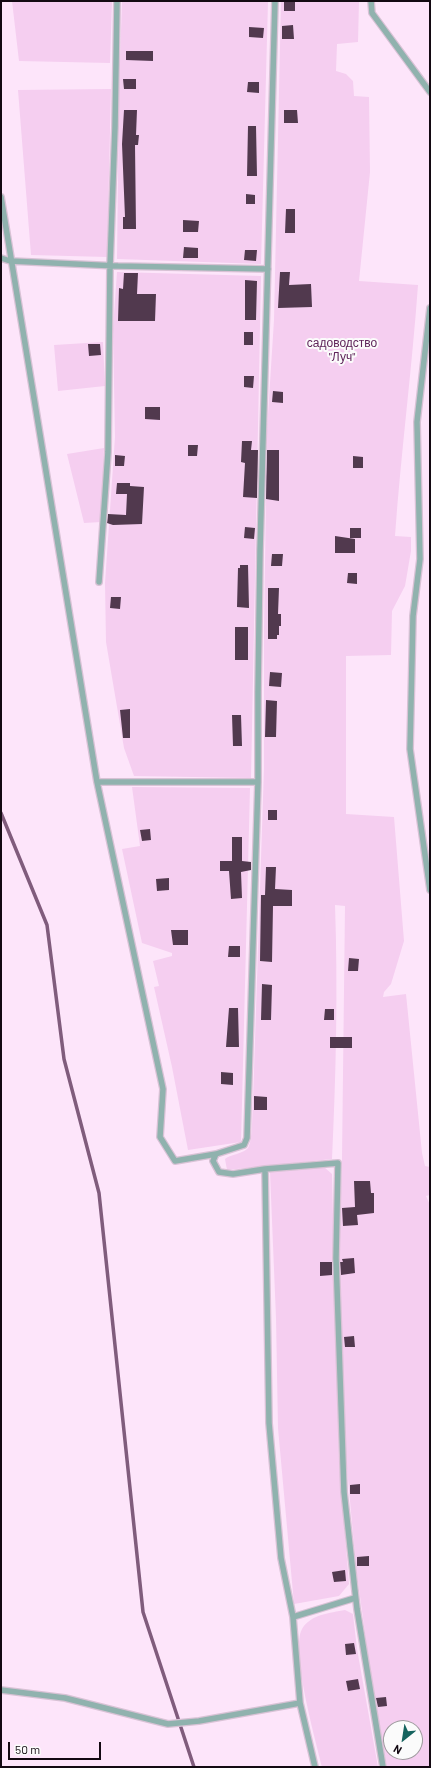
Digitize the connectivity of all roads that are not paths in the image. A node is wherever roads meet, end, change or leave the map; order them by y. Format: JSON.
{"nodes":[{"id":1,"x":117,"y":1,"type":"edge"},
{"id":2,"x":275,"y":1,"type":"edge"},
{"id":3,"x":371,"y":1,"type":"edge"},
{"id":4,"x":430,"y":92,"type":"edge"},
{"id":5,"x":1,"y":197,"type":"edge"},
{"id":6,"x":1,"y":258,"type":"edge"},
{"id":7,"x":10,"y":260,"type":"junction"},
{"id":8,"x":110,"y":266,"type":"junction"},
{"id":9,"x":268,"y":268,"type":"junction"},
{"id":10,"x":430,"y":308,"type":"edge"},
{"id":11,"x":100,"y":582,"type":"dead end"},
{"id":12,"x":97,"y":782,"type":"junction"},
{"id":13,"x":258,"y":782,"type":"junction"},
{"id":14,"x":430,"y":890,"type":"edge"},
{"id":15,"x":216,"y":1154,"type":"junction"},
{"id":16,"x":265,"y":1169,"type":"junction"},
{"id":17,"x":356,"y":1598,"type":"junction"},
{"id":18,"x":293,"y":1617,"type":"junction"},
{"id":19,"x":1,"y":1690,"type":"edge"},
{"id":20,"x":300,"y":1703,"type":"junction"},
{"id":21,"x":315,"y":1767,"type":"edge"},
{"id":22,"x":383,"y":1767,"type":"edge"}],
"edges":[{"from":1,"to":8,"type":"lane"},
{"from":2,"to":9,"type":"lane"},
{"from":3,"to":4,"type":"lane"},
{"from":5,"to":7,"type":"lane"},
{"from":6,"to":7,"type":"lane"},
{"from":7,"to":8,"type":"lane"},
{"from":7,"to":12,"type":"lane"},
{"from":8,"to":9,"type":"lane"},
{"from":8,"to":11,"type":"lane"},
{"from":9,"to":13,"type":"lane"},
{"from":10,"to":14,"type":"lane"},
{"from":12,"to":13,"type":"lane"},
{"from":12,"to":15,"type":"lane"},
{"from":13,"to":15,"type":"lane"},
{"from":15,"to":16,"type":"lane"},
{"from":16,"to":17,"type":"lane"},
{"from":16,"to":18,"type":"lane"},
{"from":17,"to":18,"type":"lane"},
{"from":17,"to":22,"type":"lane"},
{"from":18,"to":20,"type":"lane"},
{"from":19,"to":20,"type":"lane"},
{"from":20,"to":21,"type":"lane"}]}
